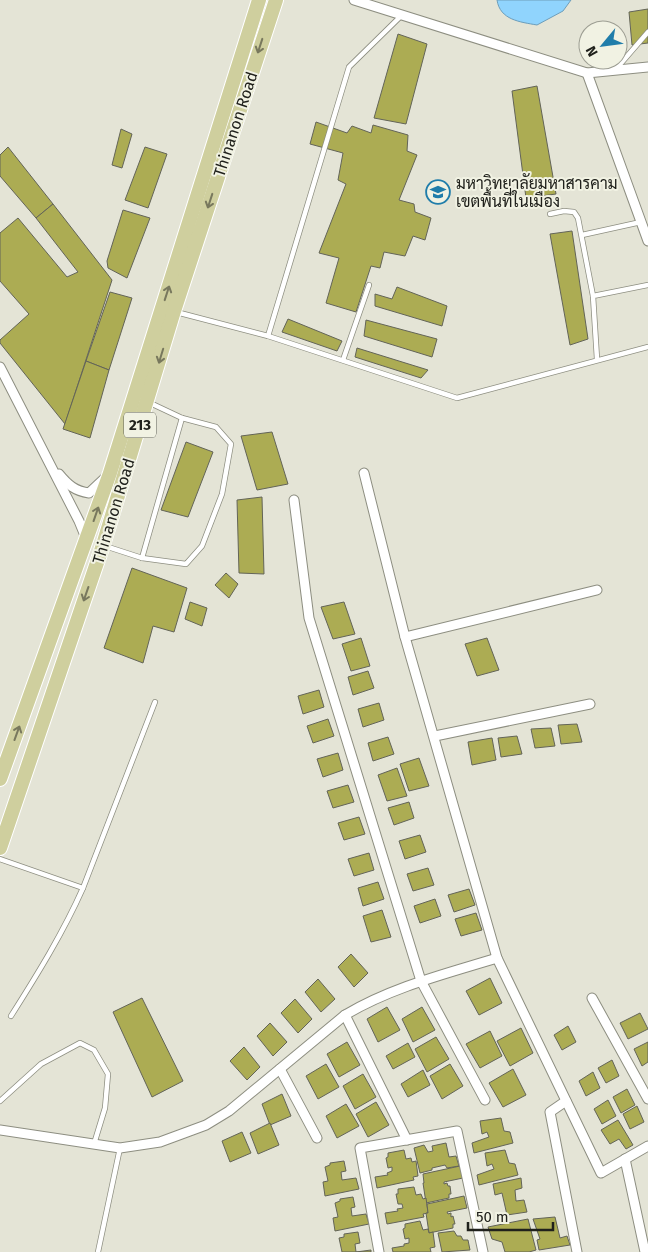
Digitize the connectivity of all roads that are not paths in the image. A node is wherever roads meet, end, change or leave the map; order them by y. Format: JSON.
{"nodes":[{"id":1,"x":259,"y":0,"type":"edge"},
{"id":2,"x":276,"y":0,"type":"edge"},
{"id":3,"x":354,"y":0,"type":"edge"},
{"id":4,"x":402,"y":15,"type":"junction"},
{"id":5,"x":648,"y":32,"type":"edge"},
{"id":6,"x":628,"y":56,"type":"edge"},
{"id":7,"x":648,"y":67,"type":"edge"},
{"id":8,"x":628,"y":69,"type":"edge"},
{"id":9,"x":616,"y":70,"type":"edge"},
{"id":10,"x":587,"y":73,"type":"junction"},
{"id":11,"x":550,"y":214,"type":"dead end"},
{"id":12,"x":641,"y":222,"type":"junction"},
{"id":13,"x":582,"y":235,"type":"junction"},
{"id":14,"x":648,"y":241,"type":"edge"},
{"id":15,"x":648,"y":284,"type":"edge"},
{"id":16,"x":369,"y":285,"type":"dead end"},
{"id":17,"x":593,"y":296,"type":"junction"},
{"id":18,"x":174,"y":311,"type":"junction"},
{"id":19,"x":268,"y":336,"type":"junction"},
{"id":20,"x":648,"y":346,"type":"edge"},
{"id":21,"x":597,"y":359,"type":"junction"},
{"id":22,"x":343,"y":360,"type":"junction"},
{"id":23,"x":0,"y":367,"type":"edge"},
{"id":24,"x":147,"y":402,"type":"junction"},
{"id":25,"x":182,"y":418,"type":"junction"},
{"id":26,"x":47,"y":458,"type":"junction"},
{"id":27,"x":110,"y":473,"type":"junction"},
{"id":28,"x":364,"y":473,"type":"dead end"},
{"id":29,"x":294,"y":500,"type":"dead end"},
{"id":30,"x":87,"y":539,"type":"junction"},
{"id":31,"x":103,"y":545,"type":"junction"},
{"id":32,"x":142,"y":558,"type":"junction"},
{"id":33,"x":597,"y":590,"type":"dead end"},
{"id":34,"x":405,"y":637,"type":"junction"},
{"id":35,"x":155,"y":702,"type":"dead end"},
{"id":36,"x":590,"y":704,"type":"dead end"},
{"id":37,"x":434,"y":736,"type":"junction"},
{"id":38,"x":0,"y":779,"type":"edge"},
{"id":39,"x":0,"y":848,"type":"edge"},
{"id":40,"x":0,"y":859,"type":"edge"},
{"id":41,"x":83,"y":888,"type":"junction"},
{"id":42,"x":497,"y":958,"type":"junction"},
{"id":43,"x":422,"y":981,"type":"junction"},
{"id":44,"x":592,"y":998,"type":"dead end"},
{"id":45,"x":345,"y":1015,"type":"junction"},
{"id":46,"x":11,"y":1016,"type":"dead end"},
{"id":47,"x":280,"y":1068,"type":"junction"},
{"id":48,"x":648,"y":1099,"type":"edge"},
{"id":49,"x":485,"y":1100,"type":"dead end"},
{"id":50,"x":0,"y":1101,"type":"edge"},
{"id":51,"x":566,"y":1101,"type":"junction"},
{"id":52,"x":0,"y":1130,"type":"edge"},
{"id":53,"x":317,"y":1138,"type":"dead end"},
{"id":54,"x":408,"y":1140,"type":"junction"},
{"id":55,"x":94,"y":1144,"type":"junction"},
{"id":56,"x":648,"y":1146,"type":"edge"},
{"id":57,"x":120,"y":1148,"type":"junction"},
{"id":58,"x":625,"y":1159,"type":"junction"},
{"id":59,"x":98,"y":1252,"type":"edge"},
{"id":60,"x":379,"y":1252,"type":"edge"},
{"id":61,"x":483,"y":1252,"type":"edge"},
{"id":62,"x":578,"y":1252,"type":"edge"},
{"id":63,"x":645,"y":1252,"type":"edge"}],
"edges":[{"from":27,"to":1,"type":"main road","name":"Thinanon Road","number":"213","one_way":true},
{"from":2,"to":18,"type":"main road","name":"Thinanon Road","number":"213","one_way":true},
{"from":3,"to":4,"type":"street"},
{"from":4,"to":10,"type":"street"},
{"from":4,"to":19,"type":"lane"},
{"from":5,"to":6,"type":"lane"},
{"from":7,"to":8,"type":"street"},
{"from":9,"to":10,"type":"street"},
{"from":10,"to":12,"type":"street"},
{"from":11,"to":13,"type":"lane"},
{"from":12,"to":13,"type":"lane"},
{"from":12,"to":14,"type":"street"},
{"from":13,"to":17,"type":"lane"},
{"from":15,"to":17,"type":"lane"},
{"from":16,"to":22,"type":"lane"},
{"from":17,"to":21,"type":"lane"},
{"from":18,"to":19,"type":"lane"},
{"from":18,"to":24,"type":"main road","name":"Thinanon Road","number":"213","one_way":true},
{"from":19,"to":22,"type":"lane"},
{"from":20,"to":21,"type":"lane"},
{"from":21,"to":22,"type":"lane"},
{"from":23,"to":26,"type":"street"},
{"from":24,"to":25,"type":"lane"},
{"from":24,"to":31,"type":"main road","name":"Thinanon Road","number":"213"},
{"from":25,"to":32,"type":"lane"},
{"from":25,"to":32,"type":"lane"},
{"from":26,"to":27,"type":"street"},
{"from":26,"to":30,"type":"street"},
{"from":30,"to":27,"type":"main road","name":"Thinanon Road","number":"213","one_way":true},
{"from":28,"to":34,"type":"street"},
{"from":29,"to":43,"type":"street"},
{"from":38,"to":30,"type":"main road","name":"Thinanon Road","number":"213","one_way":true},
{"from":31,"to":32,"type":"lane"},
{"from":31,"to":39,"type":"main road","name":"Thinanon Road","number":"213","one_way":true},
{"from":33,"to":34,"type":"street"},
{"from":34,"to":37,"type":"street"},
{"from":35,"to":41,"type":"lane"},
{"from":36,"to":37,"type":"street"},
{"from":37,"to":42,"type":"street"},
{"from":40,"to":41,"type":"lane"},
{"from":41,"to":46,"type":"lane"},
{"from":42,"to":43,"type":"street"},
{"from":42,"to":51,"type":"street"},
{"from":43,"to":45,"type":"street"},
{"from":43,"to":49,"type":"street"},
{"from":44,"to":48,"type":"street"},
{"from":45,"to":47,"type":"street"},
{"from":45,"to":54,"type":"street"},
{"from":47,"to":53,"type":"street"},
{"from":47,"to":57,"type":"street"},
{"from":50,"to":55,"type":"lane"},
{"from":51,"to":58,"type":"street"},
{"from":51,"to":62,"type":"street"},
{"from":52,"to":55,"type":"street"},
{"from":54,"to":60,"type":"street"},
{"from":54,"to":61,"type":"street"},
{"from":55,"to":57,"type":"street"},
{"from":56,"to":58,"type":"street"},
{"from":57,"to":59,"type":"lane"},
{"from":58,"to":63,"type":"street"}]}
